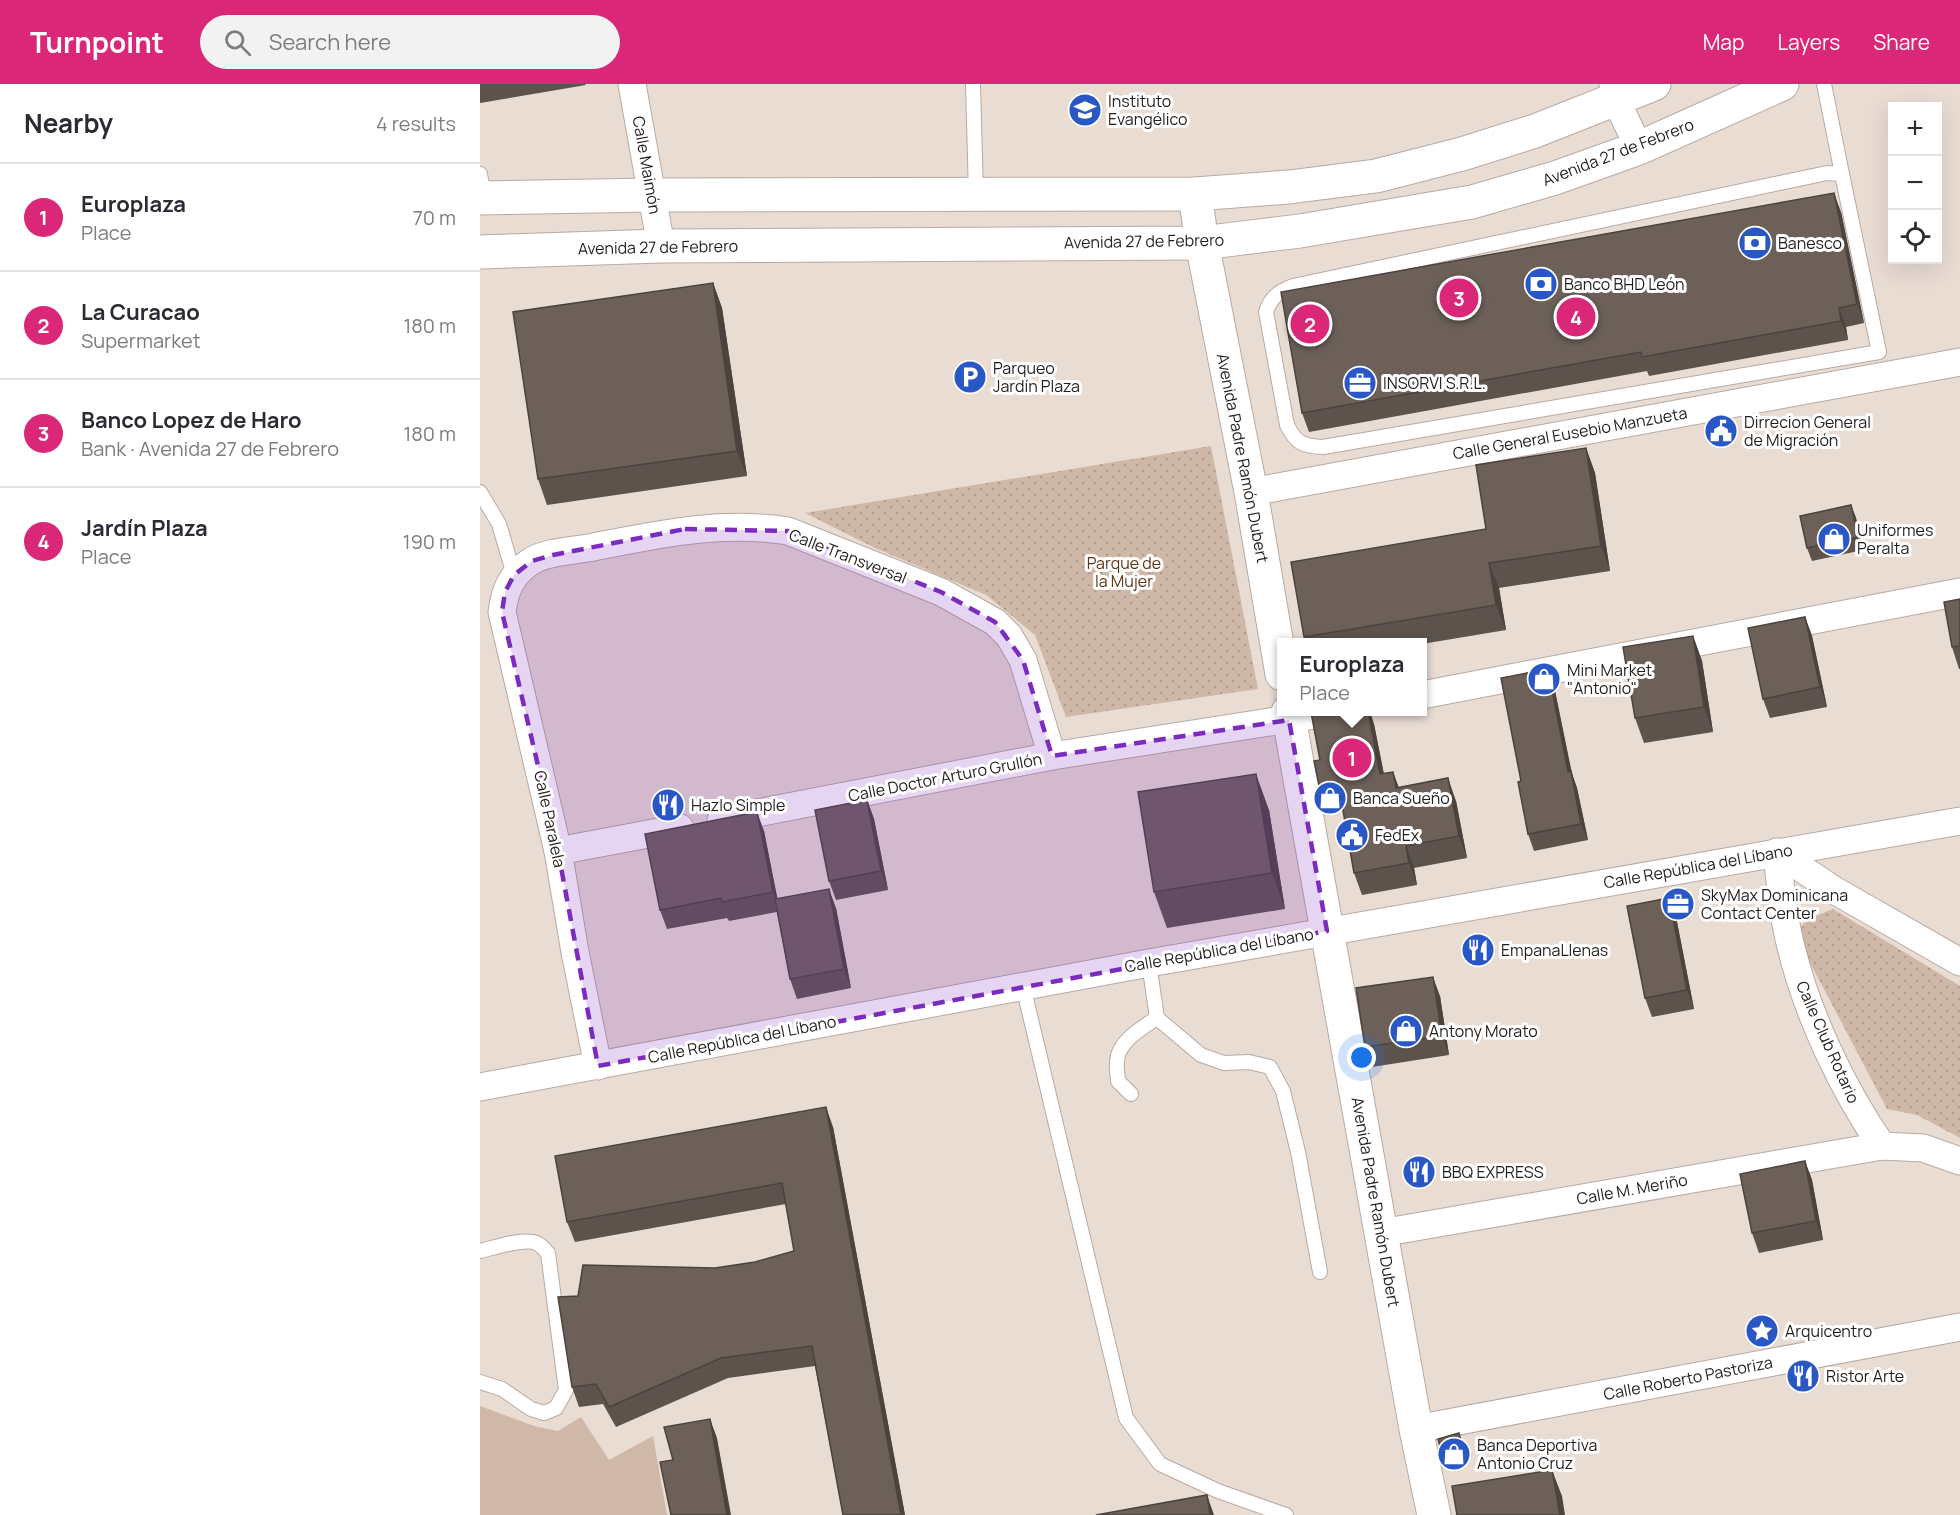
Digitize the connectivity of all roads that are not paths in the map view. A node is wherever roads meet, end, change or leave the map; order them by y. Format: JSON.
{"nodes":[{"id":1,"x":632,"y":84,"type":"edge"},
{"id":2,"x":973,"y":84,"type":"edge"},
{"id":3,"x":1654,"y":84,"type":"edge"},
{"id":4,"x":1782,"y":84,"type":"edge"},
{"id":5,"x":1824,"y":84,"type":"edge"},
{"id":6,"x":1615,"y":92,"type":"edge"},
{"id":7,"x":1639,"y":148,"type":"junction"},
{"id":8,"x":1842,"y":174,"type":"junction"},
{"id":9,"x":481,"y":190,"type":"edge"},
{"id":10,"x":1195,"y":194,"type":"junction"},
{"id":11,"x":652,"y":195,"type":"junction"},
{"id":12,"x":976,"y":195,"type":"junction"},
{"id":13,"x":1202,"y":243,"type":"junction"},
{"id":14,"x":661,"y":246,"type":"junction"},
{"id":15,"x":480,"y":252,"type":"edge"},
{"id":16,"x":1960,"y":362,"type":"edge"},
{"id":17,"x":480,"y":492,"type":"edge"},
{"id":18,"x":1251,"y":492,"type":"junction"},
{"id":19,"x":514,"y":575,"type":"junction"},
{"id":20,"x":1960,"y":592,"type":"edge"},
{"id":21,"x":1277,"y":650,"type":"edge"},
{"id":22,"x":1427,"y":693,"type":"edge"},
{"id":23,"x":1289,"y":716,"type":"edge"},
{"id":24,"x":1052,"y":756,"type":"junction"},
{"id":25,"x":1960,"y":820,"type":"edge"},
{"id":26,"x":558,"y":851,"type":"junction"},
{"id":27,"x":1777,"y":852,"type":"junction"},
{"id":28,"x":1327,"y":931,"type":"junction"},
{"id":29,"x":1960,"y":962,"type":"edge"},
{"id":30,"x":1149,"y":963,"type":"junction"},
{"id":31,"x":1023,"y":986,"type":"junction"},
{"id":32,"x":1158,"y":1018,"type":"junction"},
{"id":33,"x":598,"y":1066,"type":"junction"},
{"id":34,"x":480,"y":1087,"type":"edge"},
{"id":35,"x":1131,"y":1094,"type":"dead end"},
{"id":36,"x":1882,"y":1146,"type":"junction"},
{"id":37,"x":1960,"y":1161,"type":"edge"},
{"id":38,"x":1381,"y":1233,"type":"junction"},
{"id":39,"x":480,"y":1251,"type":"edge"},
{"id":40,"x":1320,"y":1272,"type":"dead end"},
{"id":41,"x":1960,"y":1327,"type":"edge"},
{"id":42,"x":480,"y":1382,"type":"edge"},
{"id":43,"x":1416,"y":1429,"type":"junction"},
{"id":44,"x":1286,"y":1515,"type":"edge"},
{"id":45,"x":1434,"y":1515,"type":"edge"}],
"edges":[{"from":1,"to":11,"type":"street","name":"Calle Maimón"},
{"from":2,"to":12,"type":"lane"},
{"from":3,"to":6,"type":"main road"},
{"from":4,"to":7,"type":"main road","name":"Avenida 27 de Febrero"},
{"from":5,"to":8,"type":"lane"},
{"from":6,"to":7,"type":"street"},
{"from":6,"to":10,"type":"main road"},
{"from":7,"to":13,"type":"main road","name":"Avenida 27 de Febrero"},
{"from":8,"to":8,"type":"lane"},
{"from":9,"to":11,"type":"main road"},
{"from":10,"to":12,"type":"main road"},
{"from":10,"to":13,"type":"main road","name":"Avenida Padre Ramón Dubert"},
{"from":11,"to":12,"type":"main road"},
{"from":11,"to":14,"type":"street","name":"Calle Maimón"},
{"from":13,"to":14,"type":"main road","name":"Avenida 27 de Febrero"},
{"from":13,"to":18,"type":"main road","name":"Avenida Padre Ramón Dubert"},
{"from":14,"to":15,"type":"main road","name":"Avenida 27 de Febrero"},
{"from":16,"to":18,"type":"street","name":"Calle General Eusebio Manzueta"},
{"from":17,"to":19,"type":"lane"},
{"from":18,"to":21,"type":"main road","name":"Avenida Padre Ramón Dubert"},
{"from":19,"to":24,"type":"street","name":"Calle Transversal"},
{"from":19,"to":26,"type":"street","name":"Calle Paralela"},
{"from":20,"to":22,"type":"street"},
{"from":23,"to":24,"type":"street","name":"Calle Doctor Arturo Grullón"},
{"from":23,"to":28,"type":"main road","name":"Avenida Padre Ramón Dubert"},
{"from":24,"to":26,"type":"street","name":"Calle Doctor Arturo Grullón"},
{"from":25,"to":27,"type":"street","name":"Calle República del Líbano"},
{"from":26,"to":33,"type":"street","name":"Calle Paralela"},
{"from":27,"to":28,"type":"street","name":"Calle República del Líbano"},
{"from":27,"to":29,"type":"street"},
{"from":27,"to":36,"type":"street","name":"Calle Club Rotario"},
{"from":28,"to":30,"type":"street","name":"Calle República del Líbano"},
{"from":28,"to":38,"type":"main road","name":"Avenida Padre Ramón Dubert"},
{"from":30,"to":31,"type":"street","name":"Calle República del Líbano"},
{"from":30,"to":32,"type":"lane"},
{"from":31,"to":33,"type":"street","name":"Calle República del Líbano"},
{"from":31,"to":44,"type":"lane"},
{"from":32,"to":35,"type":"lane"},
{"from":32,"to":40,"type":"lane"},
{"from":33,"to":34,"type":"street","name":"Calle República del Líbano"},
{"from":36,"to":37,"type":"street"},
{"from":36,"to":38,"type":"street","name":"Calle M. Meriño"},
{"from":38,"to":43,"type":"main road","name":"Avenida Padre Ramón Dubert"},
{"from":39,"to":42,"type":"lane"},
{"from":41,"to":43,"type":"street","name":"Calle Roberto Pastoriza"},
{"from":43,"to":45,"type":"main road","name":"Avenida Padre Ramón Dubert"}]}
